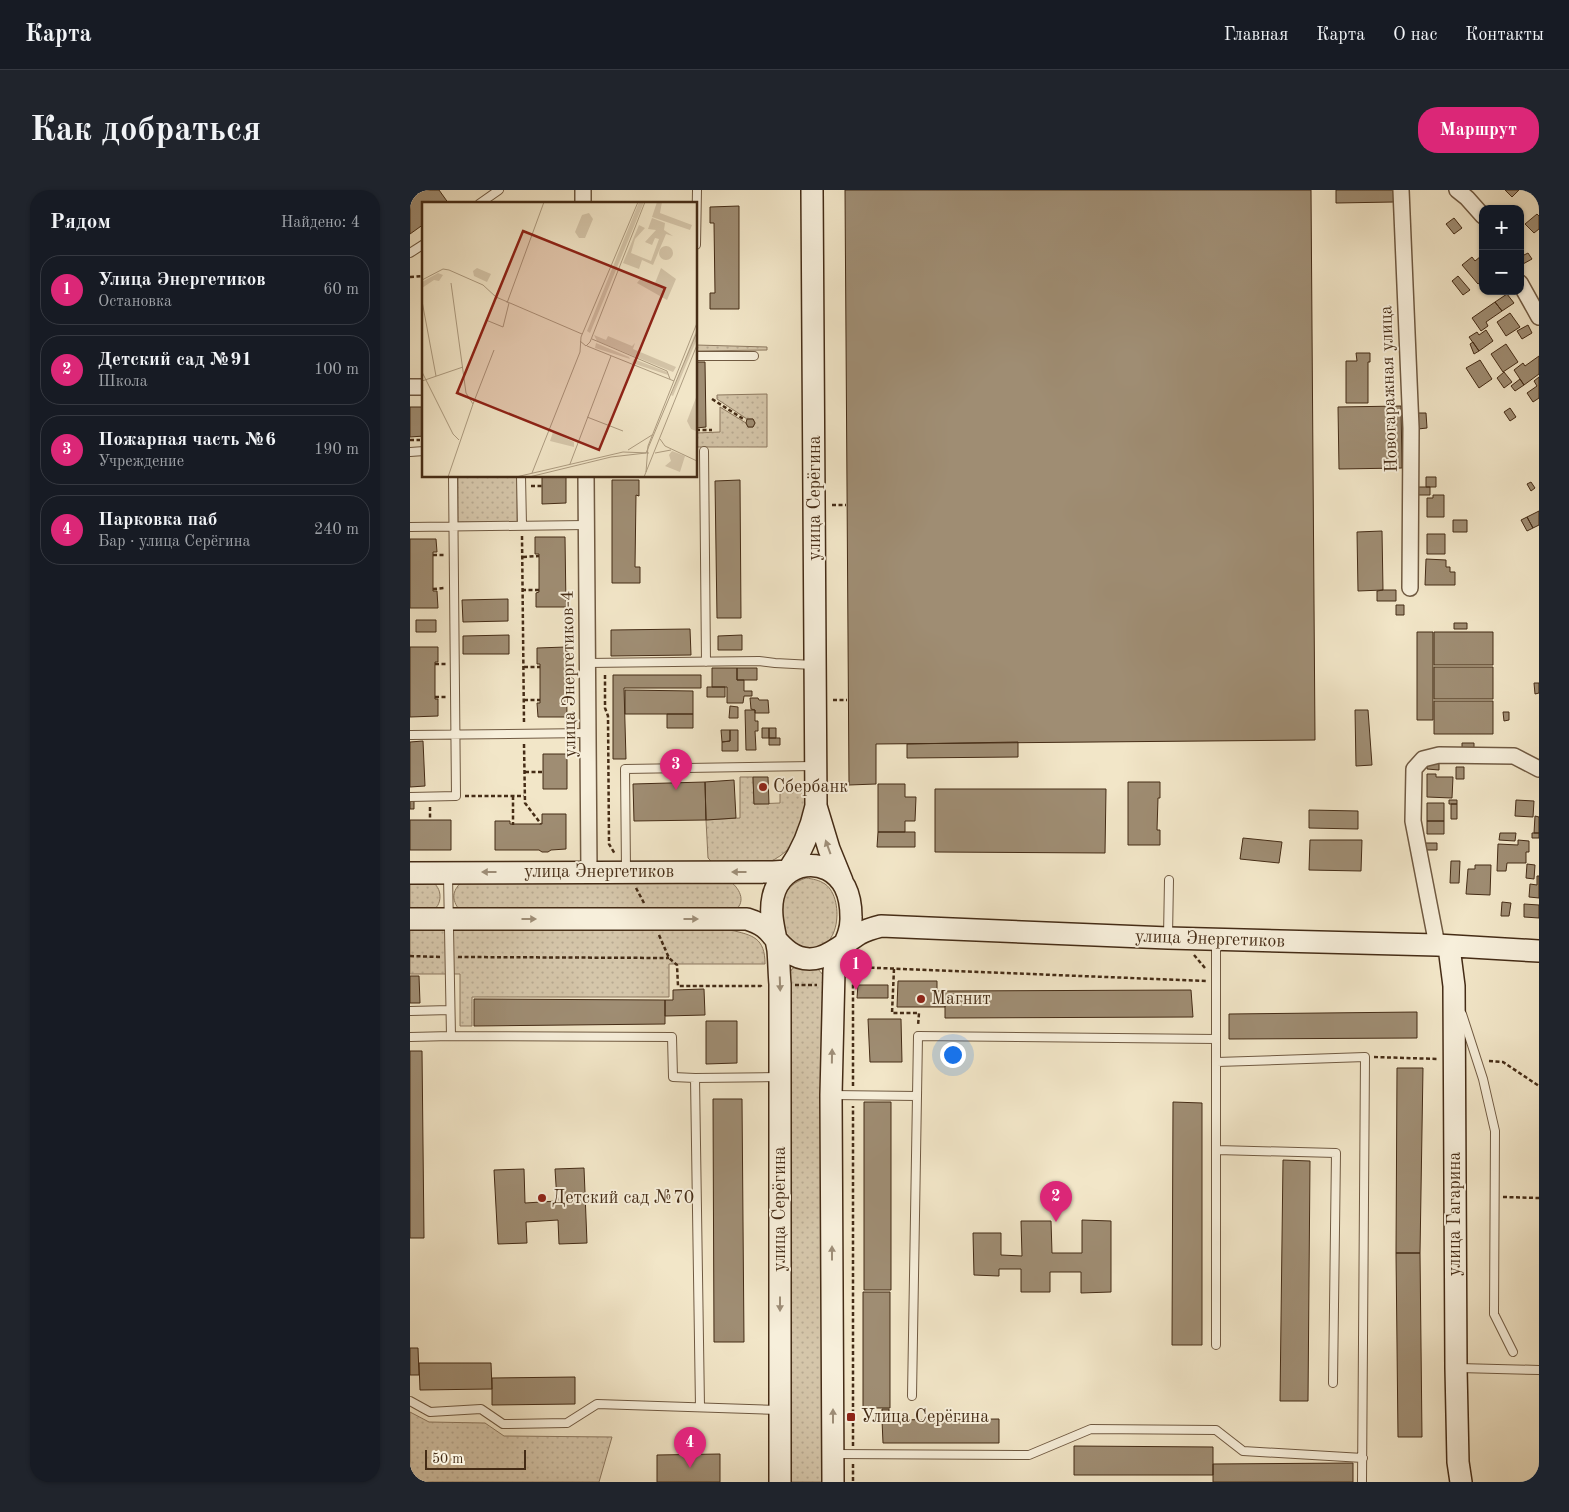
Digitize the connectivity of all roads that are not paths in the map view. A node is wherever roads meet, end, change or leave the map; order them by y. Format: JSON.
{"nodes":[{"id":1,"x":499,"y":190,"type":"edge"},
{"id":2,"x":812,"y":190,"type":"edge"},
{"id":3,"x":1401,"y":190,"type":"edge"},
{"id":4,"x":1457,"y":190,"type":"edge"},
{"id":5,"x":482,"y":202,"type":"edge"},
{"id":6,"x":1479,"y":212,"type":"edge"},
{"id":7,"x":422,"y":245,"type":"edge"},
{"id":8,"x":410,"y":253,"type":"edge"},
{"id":9,"x":1524,"y":290,"type":"edge"},
{"id":10,"x":1539,"y":317,"type":"edge"},
{"id":11,"x":698,"y":356,"type":"edge"},
{"id":12,"x":754,"y":356,"type":"dead end"},
{"id":13,"x":704,"y":451,"type":"dead end"},
{"id":14,"x":453,"y":478,"type":"edge"},
{"id":15,"x":521,"y":478,"type":"edge"},
{"id":16,"x":586,"y":478,"type":"edge"},
{"id":17,"x":586,"y":525,"type":"junction"},
{"id":18,"x":453,"y":526,"type":"junction"},
{"id":19,"x":522,"y":526,"type":"junction"},
{"id":20,"x":410,"y":527,"type":"edge"},
{"id":21,"x":1410,"y":588,"type":"dead end"},
{"id":22,"x":706,"y":662,"type":"junction"},
{"id":23,"x":588,"y":663,"type":"junction"},
{"id":24,"x":816,"y":665,"type":"junction"},
{"id":25,"x":588,"y":733,"type":"junction"},
{"id":26,"x":410,"y":735,"type":"edge"},
{"id":27,"x":455,"y":735,"type":"junction"},
{"id":28,"x":816,"y":766,"type":"junction"},
{"id":29,"x":1539,"y":769,"type":"edge"},
{"id":30,"x":410,"y":796,"type":"edge"},
{"id":31,"x":816,"y":806,"type":"junction"},
{"id":32,"x":788,"y":871,"type":"junction"},
{"id":33,"x":448,"y":872,"type":"junction"},
{"id":34,"x":590,"y":872,"type":"junction"},
{"id":35,"x":410,"y":873,"type":"edge"},
{"id":36,"x":626,"y":873,"type":"junction"},
{"id":37,"x":1168,"y":880,"type":"dead end"},
{"id":38,"x":845,"y":886,"type":"junction"},
{"id":39,"x":410,"y":919,"type":"edge"},
{"id":40,"x":449,"y":919,"type":"junction"},
{"id":41,"x":881,"y":926,"type":"junction"},
{"id":42,"x":774,"y":936,"type":"junction"},
{"id":43,"x":1174,"y":938,"type":"junction"},
{"id":44,"x":1216,"y":940,"type":"junction"},
{"id":45,"x":846,"y":943,"type":"junction"},
{"id":46,"x":1443,"y":946,"type":"junction"},
{"id":47,"x":1539,"y":952,"type":"edge"},
{"id":48,"x":1454,"y":986,"type":"junction"},
{"id":49,"x":410,"y":1010,"type":"edge"},
{"id":50,"x":450,"y":1010,"type":"junction"},
{"id":51,"x":451,"y":1036,"type":"junction"},
{"id":52,"x":410,"y":1037,"type":"edge"},
{"id":53,"x":1216,"y":1039,"type":"junction"},
{"id":54,"x":1217,"y":1062,"type":"junction"},
{"id":55,"x":781,"y":1076,"type":"junction"},
{"id":56,"x":695,"y":1078,"type":"junction"},
{"id":57,"x":831,"y":1095,"type":"junction"},
{"id":58,"x":917,"y":1096,"type":"junction"},
{"id":59,"x":1216,"y":1150,"type":"junction"},
{"id":60,"x":1216,"y":1345,"type":"dead end"},
{"id":61,"x":1513,"y":1352,"type":"dead end"},
{"id":62,"x":1456,"y":1368,"type":"junction"},
{"id":63,"x":1539,"y":1370,"type":"edge"},
{"id":64,"x":1333,"y":1384,"type":"dead end"},
{"id":65,"x":912,"y":1396,"type":"dead end"},
{"id":66,"x":410,"y":1401,"type":"edge"},
{"id":67,"x":700,"y":1407,"type":"junction"},
{"id":68,"x":780,"y":1410,"type":"junction"},
{"id":69,"x":843,"y":1454,"type":"junction"},
{"id":70,"x":1363,"y":1458,"type":"junction"},
{"id":71,"x":780,"y":1482,"type":"edge"},
{"id":72,"x":832,"y":1482,"type":"edge"},
{"id":73,"x":1362,"y":1482,"type":"edge"},
{"id":74,"x":1461,"y":1482,"type":"edge"}],
"edges":[{"from":1,"to":5,"type":"lane"},
{"from":2,"to":24,"type":"main road","name":"улица Серёгина"},
{"from":3,"to":21,"type":"street","name":"Новогаражная улица"},
{"from":4,"to":6,"type":"street"},
{"from":7,"to":8,"type":"lane"},
{"from":9,"to":10,"type":"street"},
{"from":11,"to":12,"type":"lane"},
{"from":13,"to":22,"type":"lane"},
{"from":14,"to":18,"type":"lane"},
{"from":15,"to":19,"type":"lane"},
{"from":16,"to":17,"type":"street","name":"улица Энергетиков-4"},
{"from":17,"to":19,"type":"lane"},
{"from":17,"to":23,"type":"street","name":"улица Энергетиков-4"},
{"from":18,"to":19,"type":"lane"},
{"from":18,"to":20,"type":"lane"},
{"from":18,"to":27,"type":"lane"},
{"from":22,"to":23,"type":"lane"},
{"from":22,"to":24,"type":"lane"},
{"from":23,"to":25,"type":"street","name":"улица Энергетиков-4"},
{"from":24,"to":28,"type":"main road","name":"улица Серёгина"},
{"from":25,"to":27,"type":"lane"},
{"from":25,"to":34,"type":"street","name":"улица Энергетиков-4"},
{"from":26,"to":27,"type":"lane"},
{"from":27,"to":30,"type":"lane"},
{"from":28,"to":31,"type":"main road","name":"улица Серёгина"},
{"from":28,"to":36,"type":"lane"},
{"from":29,"to":46,"type":"street"},
{"from":31,"to":32,"type":"main road"},
{"from":38,"to":31,"type":"main road","one_way":true},
{"from":32,"to":36,"type":"main road","name":"улица Энергетиков","one_way":true},
{"from":32,"to":38,"type":"main road"},
{"from":32,"to":42,"type":"main road"},
{"from":34,"to":33,"type":"main road","name":"улица Энергетиков","one_way":true},
{"from":33,"to":35,"type":"main road","name":"улица Энергетиков"},
{"from":33,"to":40,"type":"lane"},
{"from":34,"to":36,"type":"main road","name":"улица Энергетиков"},
{"from":37,"to":43,"type":"lane"},
{"from":38,"to":41,"type":"main road"},
{"from":38,"to":45,"type":"main road"},
{"from":39,"to":40,"type":"main road"},
{"from":40,"to":42,"type":"main road","one_way":true},
{"from":40,"to":50,"type":"lane"},
{"from":41,"to":43,"type":"main road","name":"улица Энергетиков"},
{"from":41,"to":45,"type":"main road"},
{"from":42,"to":45,"type":"main road"},
{"from":42,"to":55,"type":"main road","name":"улица Серёгина","one_way":true},
{"from":43,"to":44,"type":"main road","name":"улица Энергетиков"},
{"from":44,"to":46,"type":"main road","name":"улица Энергетиков"},
{"from":44,"to":53,"type":"lane"},
{"from":57,"to":45,"type":"main road","one_way":true},
{"from":46,"to":47,"type":"main road","name":"улица Энергетиков"},
{"from":46,"to":48,"type":"main road","name":"улица Гагарина"},
{"from":48,"to":61,"type":"lane"},
{"from":48,"to":62,"type":"main road","name":"улица Гагарина"},
{"from":49,"to":50,"type":"lane"},
{"from":50,"to":51,"type":"lane"},
{"from":51,"to":52,"type":"lane"},
{"from":51,"to":56,"type":"lane"},
{"from":53,"to":54,"type":"lane"},
{"from":53,"to":58,"type":"lane"},
{"from":54,"to":59,"type":"lane"},
{"from":54,"to":70,"type":"lane"},
{"from":55,"to":56,"type":"lane"},
{"from":55,"to":68,"type":"main road","name":"улица Серёгина","one_way":true},
{"from":56,"to":67,"type":"lane"},
{"from":57,"to":58,"type":"lane"},
{"from":69,"to":57,"type":"main road","one_way":true},
{"from":58,"to":65,"type":"lane"},
{"from":59,"to":60,"type":"lane"},
{"from":59,"to":64,"type":"lane"},
{"from":62,"to":63,"type":"lane"},
{"from":62,"to":74,"type":"main road","name":"улица Гагарина"},
{"from":66,"to":67,"type":"lane"},
{"from":67,"to":68,"type":"lane"},
{"from":68,"to":71,"type":"main road","name":"улица Серёгина"},
{"from":69,"to":70,"type":"lane"},
{"from":69,"to":72,"type":"main road"},
{"from":70,"to":73,"type":"lane"}]}
